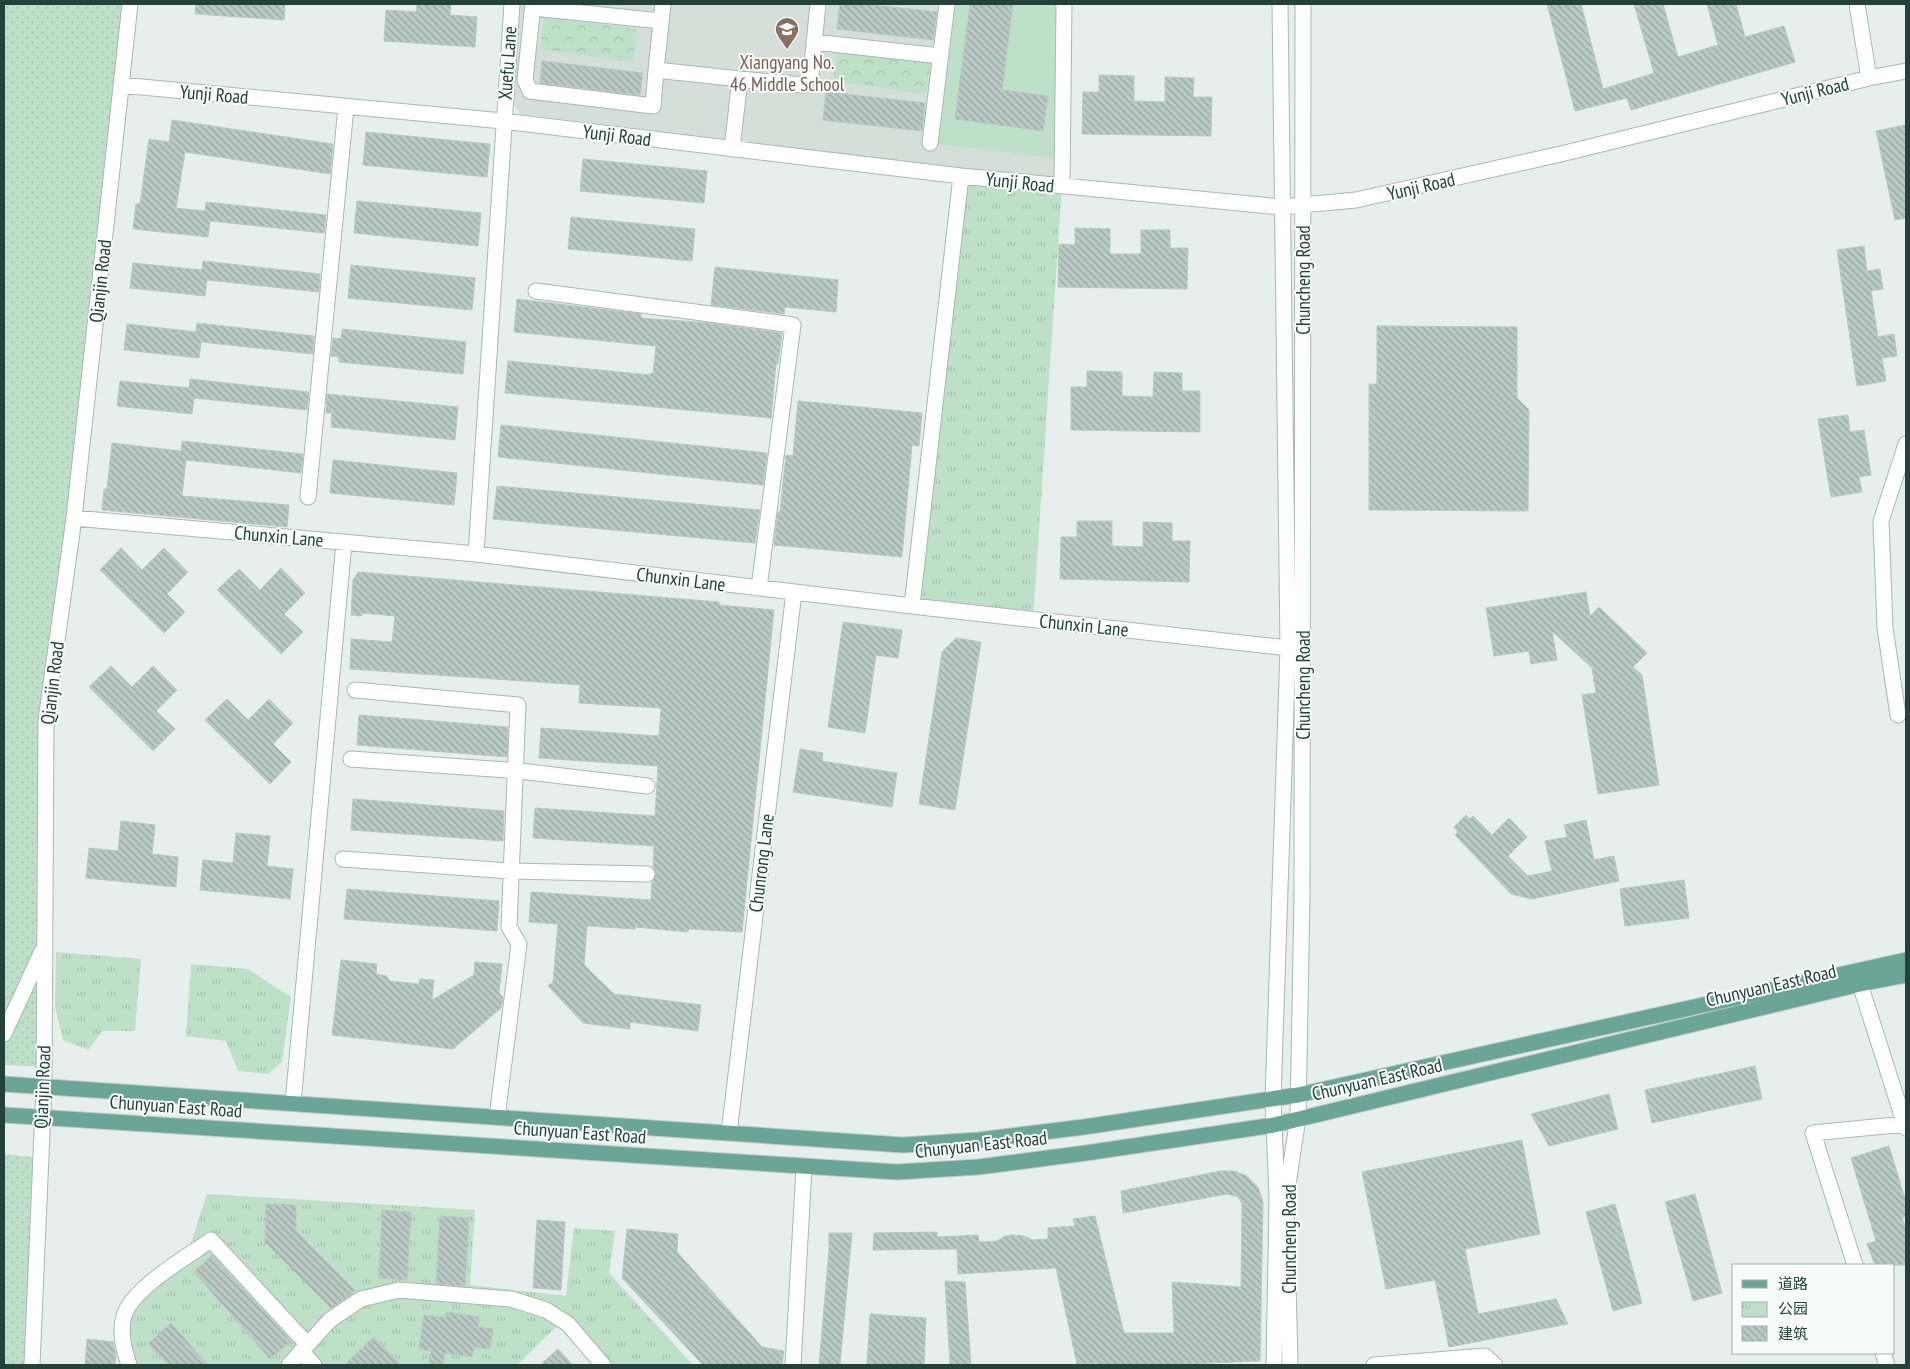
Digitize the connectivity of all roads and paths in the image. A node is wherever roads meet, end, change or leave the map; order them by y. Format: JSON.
{"nodes":[{"id":1,"x":130,"y":4,"type":"edge"},
{"id":2,"x":512,"y":4,"type":"edge"},
{"id":3,"x":663,"y":4,"type":"edge"},
{"id":4,"x":818,"y":4,"type":"edge"},
{"id":5,"x":947,"y":4,"type":"edge"},
{"id":6,"x":1064,"y":4,"type":"edge"},
{"id":7,"x":1280,"y":4,"type":"edge"},
{"id":8,"x":1302,"y":4,"type":"edge"},
{"id":9,"x":1857,"y":4,"type":"edge"},
{"id":10,"x":533,"y":6,"type":"edge"},
{"id":11,"x":661,"y":21,"type":"junction"},
{"id":12,"x":814,"y":42,"type":"junction"},
{"id":13,"x":940,"y":56,"type":"junction"},
{"id":14,"x":656,"y":70,"type":"junction"},
{"id":15,"x":1906,"y":71,"type":"edge"},
{"id":16,"x":1869,"y":78,"type":"junction"},
{"id":17,"x":740,"y":80,"type":"junction"},
{"id":18,"x":121,"y":85,"type":"junction"},
{"id":19,"x":346,"y":106,"type":"junction"},
{"id":20,"x":503,"y":121,"type":"junction"},
{"id":21,"x":930,"y":143,"type":"dead end"},
{"id":22,"x":732,"y":149,"type":"junction"},
{"id":23,"x":961,"y":176,"type":"junction"},
{"id":24,"x":1062,"y":186,"type":"junction"},
{"id":25,"x":1303,"y":206,"type":"junction"},
{"id":26,"x":1281,"y":208,"type":"junction"},
{"id":27,"x":536,"y":291,"type":"dead end"},
{"id":28,"x":1906,"y":444,"type":"edge"},
{"id":29,"x":308,"y":497,"type":"dead end"},
{"id":30,"x":74,"y":518,"type":"junction"},
{"id":31,"x":344,"y":542,"type":"junction"},
{"id":32,"x":476,"y":554,"type":"junction"},
{"id":33,"x":759,"y":588,"type":"junction"},
{"id":34,"x":794,"y":592,"type":"junction"},
{"id":35,"x":912,"y":606,"type":"junction"},
{"id":36,"x":1288,"y":648,"type":"junction"},
{"id":37,"x":355,"y":690,"type":"dead end"},
{"id":38,"x":1898,"y":715,"type":"dead end"},
{"id":39,"x":350,"y":759,"type":"dead end"},
{"id":40,"x":515,"y":772,"type":"junction"},
{"id":41,"x":647,"y":786,"type":"dead end"},
{"id":42,"x":343,"y":860,"type":"dead end"},
{"id":43,"x":511,"y":871,"type":"junction"},
{"id":44,"x":646,"y":874,"type":"dead end"},
{"id":45,"x":45,"y":946,"type":"junction"},
{"id":46,"x":1906,"y":960,"type":"edge"},
{"id":47,"x":1906,"y":975,"type":"edge"},
{"id":48,"x":1860,"y":984,"type":"junction"},
{"id":49,"x":4,"y":1034,"type":"edge"},
{"id":50,"x":4,"y":1084,"type":"edge"},
{"id":51,"x":44,"y":1086,"type":"junction"},
{"id":52,"x":1298,"y":1095,"type":"junction"},
{"id":53,"x":1273,"y":1099,"type":"junction"},
{"id":54,"x":293,"y":1103,"type":"junction"},
{"id":55,"x":4,"y":1115,"type":"edge"},
{"id":56,"x":497,"y":1117,"type":"junction"},
{"id":57,"x":41,"y":1118,"type":"junction"},
{"id":58,"x":1298,"y":1118,"type":"junction"},
{"id":59,"x":1274,"y":1125,"type":"junction"},
{"id":60,"x":1906,"y":1126,"type":"edge"},
{"id":61,"x":728,"y":1133,"type":"junction"},
{"id":62,"x":804,"y":1167,"type":"junction"},
{"id":63,"x":1855,"y":1264,"type":"edge"},
{"id":64,"x":304,"y":1348,"type":"junction"},
{"id":65,"x":1421,"y":1363,"type":"edge"},
{"id":66,"x":32,"y":1365,"type":"edge"},
{"id":67,"x":129,"y":1365,"type":"edge"},
{"id":68,"x":289,"y":1365,"type":"edge"},
{"id":69,"x":314,"y":1365,"type":"edge"},
{"id":70,"x":603,"y":1365,"type":"edge"},
{"id":71,"x":793,"y":1365,"type":"edge"},
{"id":72,"x":1274,"y":1365,"type":"edge"},
{"id":73,"x":1290,"y":1365,"type":"edge"},
{"id":74,"x":1374,"y":1365,"type":"edge"},
{"id":75,"x":1494,"y":1365,"type":"edge"}],
"edges":[{"from":1,"to":18,"type":"street","name":"Qianjin Road"},
{"from":2,"to":20,"type":"street","name":"Xuefu Lane"},
{"from":3,"to":11,"type":"street"},
{"from":4,"to":12,"type":"street"},
{"from":5,"to":13,"type":"street"},
{"from":6,"to":24,"type":"street"},
{"from":7,"to":26,"type":"street","name":"Chuncheng Road"},
{"from":8,"to":25,"type":"street","name":"Chuncheng Road"},
{"from":9,"to":16,"type":"street"},
{"from":10,"to":11,"type":"street"},
{"from":10,"to":14,"type":"street"},
{"from":11,"to":14,"type":"street"},
{"from":12,"to":13,"type":"street"},
{"from":12,"to":17,"type":"street"},
{"from":13,"to":21,"type":"street"},
{"from":14,"to":17,"type":"street"},
{"from":15,"to":16,"type":"street","name":"Yunji Road"},
{"from":16,"to":25,"type":"street","name":"Yunji Road"},
{"from":17,"to":22,"type":"street"},
{"from":18,"to":19,"type":"street","name":"Yunji Road"},
{"from":18,"to":30,"type":"street","name":"Qianjin Road"},
{"from":19,"to":20,"type":"street","name":"Yunji Road"},
{"from":19,"to":29,"type":"street"},
{"from":20,"to":22,"type":"street","name":"Yunji Road"},
{"from":20,"to":32,"type":"street","name":"Xuefu Lane"},
{"from":22,"to":23,"type":"street","name":"Yunji Road"},
{"from":23,"to":24,"type":"street","name":"Yunji Road"},
{"from":23,"to":35,"type":"street"},
{"from":24,"to":26,"type":"street","name":"Yunji Road"},
{"from":25,"to":26,"type":"street","name":"Yunji Road"},
{"from":25,"to":52,"type":"street","name":"Chuncheng Road"},
{"from":26,"to":36,"type":"street","name":"Chuncheng Road"},
{"from":27,"to":33,"type":"street"},
{"from":28,"to":38,"type":"street"},
{"from":30,"to":31,"type":"street","name":"Chunxin Lane"},
{"from":30,"to":45,"type":"street","name":"Qianjin Road"},
{"from":31,"to":32,"type":"street","name":"Chunxin Lane"},
{"from":31,"to":54,"type":"street"},
{"from":32,"to":33,"type":"street","name":"Chunxin Lane"},
{"from":33,"to":34,"type":"street","name":"Chunxin Lane"},
{"from":34,"to":35,"type":"street","name":"Chunxin Lane"},
{"from":34,"to":61,"type":"street","name":"Chunrong Lane"},
{"from":35,"to":36,"type":"street","name":"Chunxin Lane"},
{"from":36,"to":53,"type":"street","name":"Chuncheng Road"},
{"from":37,"to":40,"type":"street"},
{"from":39,"to":40,"type":"street"},
{"from":40,"to":41,"type":"street"},
{"from":40,"to":43,"type":"street"},
{"from":42,"to":43,"type":"street"},
{"from":43,"to":44,"type":"street"},
{"from":43,"to":56,"type":"street"},
{"from":45,"to":49,"type":"street"},
{"from":45,"to":51,"type":"street","name":"Qianjin Road"},
{"from":46,"to":52,"type":"main road","name":"Chunyuan East Road"},
{"from":47,"to":48,"type":"main road","name":"Chunyuan East Road"},
{"from":48,"to":58,"type":"main road","name":"Chunyuan East Road"},
{"from":48,"to":60,"type":"street"},
{"from":50,"to":51,"type":"main road","name":"Chunyuan East Road"},
{"from":51,"to":54,"type":"main road","name":"Chunyuan East Road"},
{"from":51,"to":57,"type":"street","name":"Qianjin Road"},
{"from":52,"to":53,"type":"main road","name":"Chunyuan East Road"},
{"from":52,"to":58,"type":"street","name":"Chuncheng Road"},
{"from":53,"to":59,"type":"street","name":"Chuncheng Road"},
{"from":53,"to":61,"type":"main road","name":"Chunyuan East Road"},
{"from":54,"to":56,"type":"main road","name":"Chunyuan East Road"},
{"from":55,"to":57,"type":"main road","name":"Chunyuan East Road"},
{"from":56,"to":61,"type":"main road","name":"Chunyuan East Road"},
{"from":57,"to":62,"type":"main road","name":"Chunyuan East Road"},
{"from":57,"to":66,"type":"street","name":"Qianjin Road"},
{"from":58,"to":59,"type":"main road","name":"Chunyuan East Road"},
{"from":58,"to":73,"type":"street","name":"Chuncheng Road"},
{"from":59,"to":62,"type":"main road","name":"Chunyuan East Road"},
{"from":59,"to":72,"type":"street","name":"Chuncheng Road"},
{"from":60,"to":63,"type":"street"},
{"from":62,"to":71,"type":"street"},
{"from":64,"to":67,"type":"street"},
{"from":64,"to":68,"type":"street"},
{"from":64,"to":69,"type":"street"},
{"from":64,"to":70,"type":"street"},
{"from":65,"to":74,"type":"street"},
{"from":65,"to":75,"type":"street"}]}
